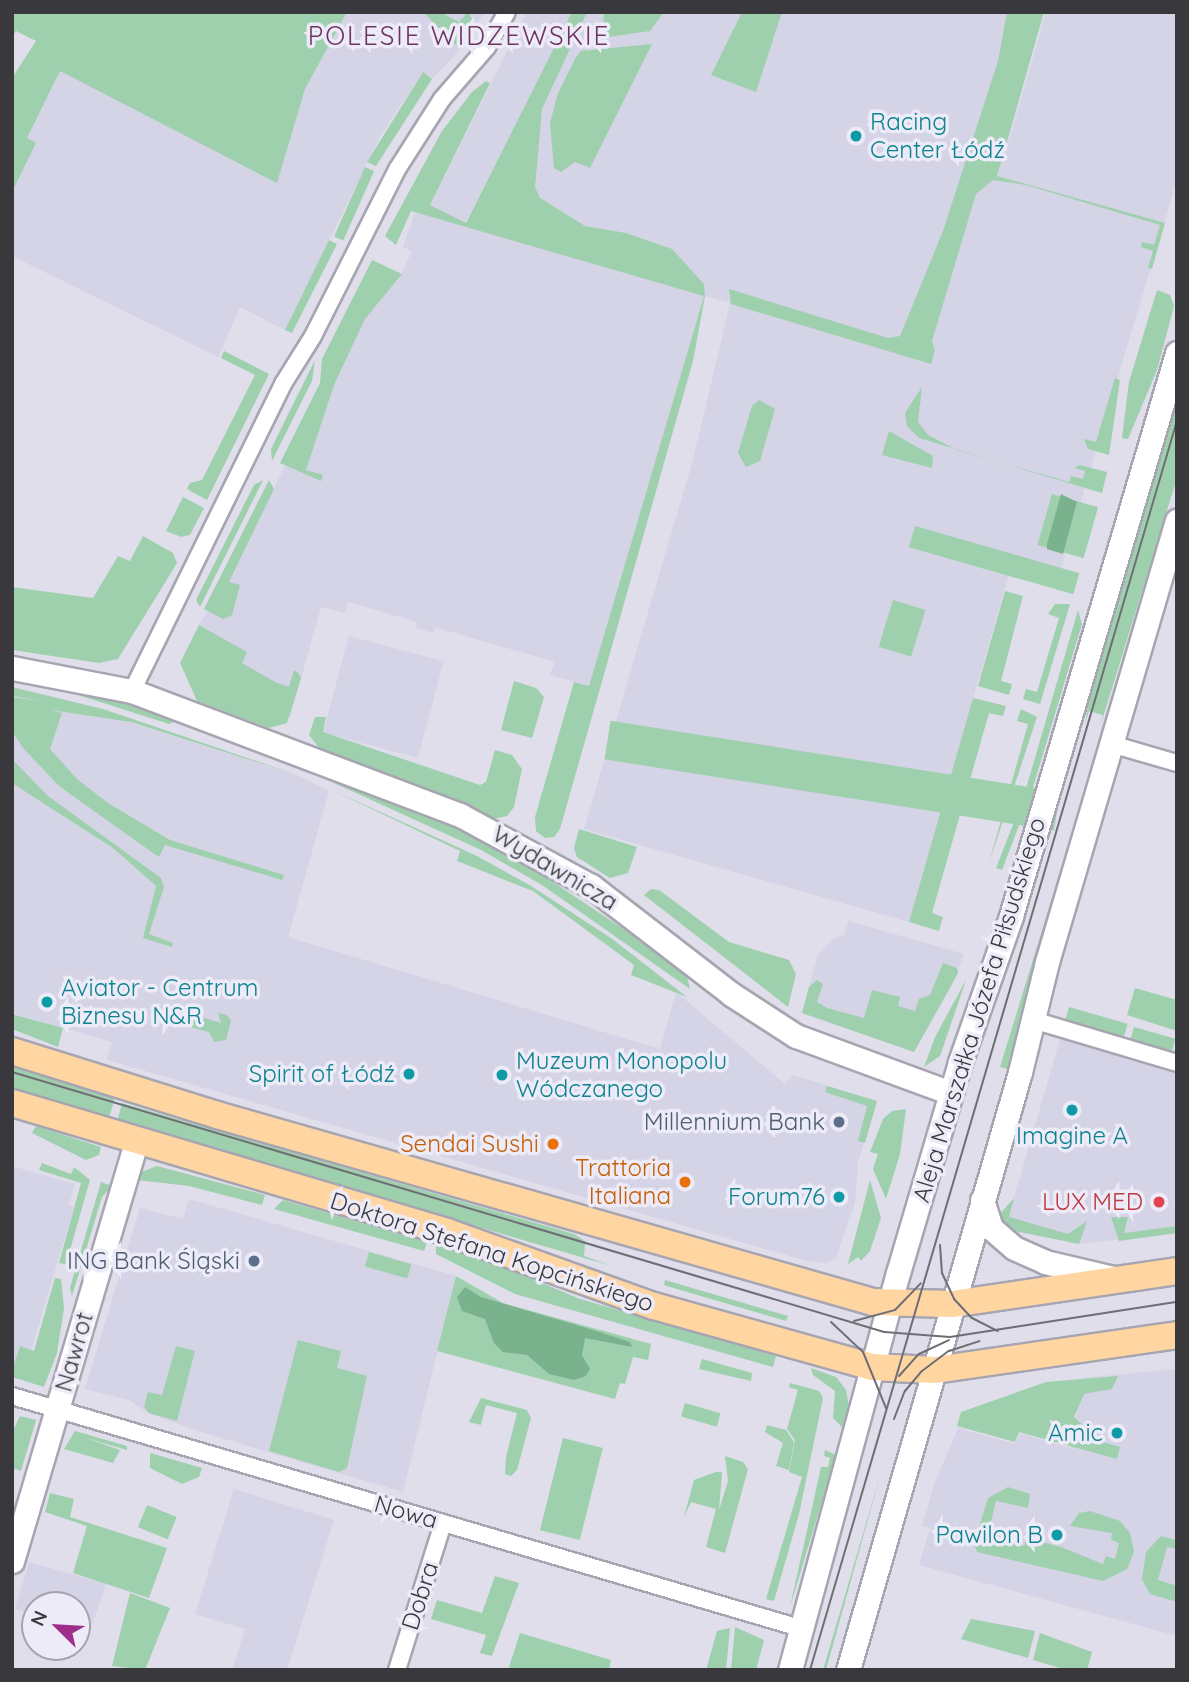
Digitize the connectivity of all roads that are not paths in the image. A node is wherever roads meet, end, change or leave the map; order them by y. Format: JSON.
{"nodes":[{"id":1,"x":506,"y":12,"type":"edge"},
{"id":2,"x":1177,"y":353,"type":"edge"},
{"id":3,"x":1177,"y":522,"type":"edge"},
{"id":4,"x":12,"y":668,"type":"edge"},
{"id":5,"x":132,"y":691,"type":"junction"},
{"id":6,"x":1111,"y":744,"type":"junction"},
{"id":7,"x":1177,"y":763,"type":"edge"},
{"id":8,"x":1033,"y":1020,"type":"junction"},
{"id":9,"x":12,"y":1051,"type":"edge"},
{"id":10,"x":1177,"y":1063,"type":"edge"},
{"id":11,"x":951,"y":1093,"type":"junction"},
{"id":12,"x":12,"y":1103,"type":"edge"},
{"id":13,"x":136,"y":1142,"type":"junction"},
{"id":14,"x":982,"y":1199,"type":"junction"},
{"id":15,"x":1177,"y":1271,"type":"edge"},
{"id":16,"x":1118,"y":1279,"type":"junction"},
{"id":17,"x":890,"y":1304,"type":"junction"},
{"id":18,"x":952,"y":1304,"type":"junction"},
{"id":19,"x":1177,"y":1335,"type":"edge"},
{"id":20,"x":875,"y":1367,"type":"junction"},
{"id":21,"x":935,"y":1370,"type":"junction"},
{"id":22,"x":12,"y":1396,"type":"edge"},
{"id":23,"x":57,"y":1409,"type":"junction"},
{"id":24,"x":443,"y":1523,"type":"junction"},
{"id":25,"x":12,"y":1561,"type":"edge"},
{"id":26,"x":800,"y":1628,"type":"junction"},
{"id":27,"x":397,"y":1670,"type":"edge"},
{"id":28,"x":790,"y":1670,"type":"edge"},
{"id":29,"x":848,"y":1670,"type":"edge"}],
"edges":[{"from":1,"to":5,"type":"street"},
{"from":2,"to":11,"type":"main road","name":"Aleja Marszałka Józefa Piłsudskiego"},
{"from":3,"to":6,"type":"main road","name":"Aleja Marszałka Józefa Piłsudskiego"},
{"from":4,"to":5,"type":"main road","name":"Wydawnicza"},
{"from":5,"to":11,"type":"main road","name":"Wydawnicza"},
{"from":6,"to":7,"type":"street"},
{"from":6,"to":8,"type":"main road","name":"Aleja Marszałka Józefa Piłsudskiego"},
{"from":8,"to":10,"type":"street"},
{"from":8,"to":14,"type":"main road","name":"Aleja Marszałka Józefa Piłsudskiego"},
{"from":9,"to":17,"type":"main road","name":"Doktora Stefana Kopcińskiego"},
{"from":11,"to":17,"type":"main road","name":"Aleja Marszałka Józefa Piłsudskiego"},
{"from":12,"to":13,"type":"main road","name":"Doktora Stefana Kopcińskiego"},
{"from":13,"to":20,"type":"main road","name":"Doktora Stefana Kopcińskiego"},
{"from":13,"to":23,"type":"main road","name":"Nawrot"},
{"from":14,"to":16,"type":"main road"},
{"from":14,"to":18,"type":"main road","name":"Aleja Marszałka Józefa Piłsudskiego"},
{"from":15,"to":16,"type":"main road","name":"Doktora Stefana Kopcińskiego"},
{"from":16,"to":18,"type":"main road","name":"Doktora Stefana Kopcińskiego"},
{"from":17,"to":18,"type":"main road","name":"Doktora Stefana Kopcińskiego"},
{"from":17,"to":20,"type":"main road","name":"Aleja Marszałka Józefa Piłsudskiego"},
{"from":18,"to":21,"type":"main road","name":"Aleja Marszałka Józefa Piłsudskiego"},
{"from":19,"to":21,"type":"main road","name":"Doktora Stefana Kopcińskiego"},
{"from":20,"to":21,"type":"main road","name":"Doktora Stefana Kopcińskiego"},
{"from":20,"to":26,"type":"main road","name":"Aleja Marszałka Józefa Piłsudskiego"},
{"from":21,"to":29,"type":"main road","name":"Aleja Marszałka Józefa Piłsudskiego"},
{"from":22,"to":23,"type":"street","name":"Nowa"},
{"from":23,"to":24,"type":"street","name":"Nowa"},
{"from":23,"to":25,"type":"main road","name":"Nawrot"},
{"from":24,"to":26,"type":"street","name":"Nowa"},
{"from":24,"to":27,"type":"street","name":"Dobra"},
{"from":26,"to":28,"type":"main road","name":"Aleja Marszałka Józefa Piłsudskiego"}]}
